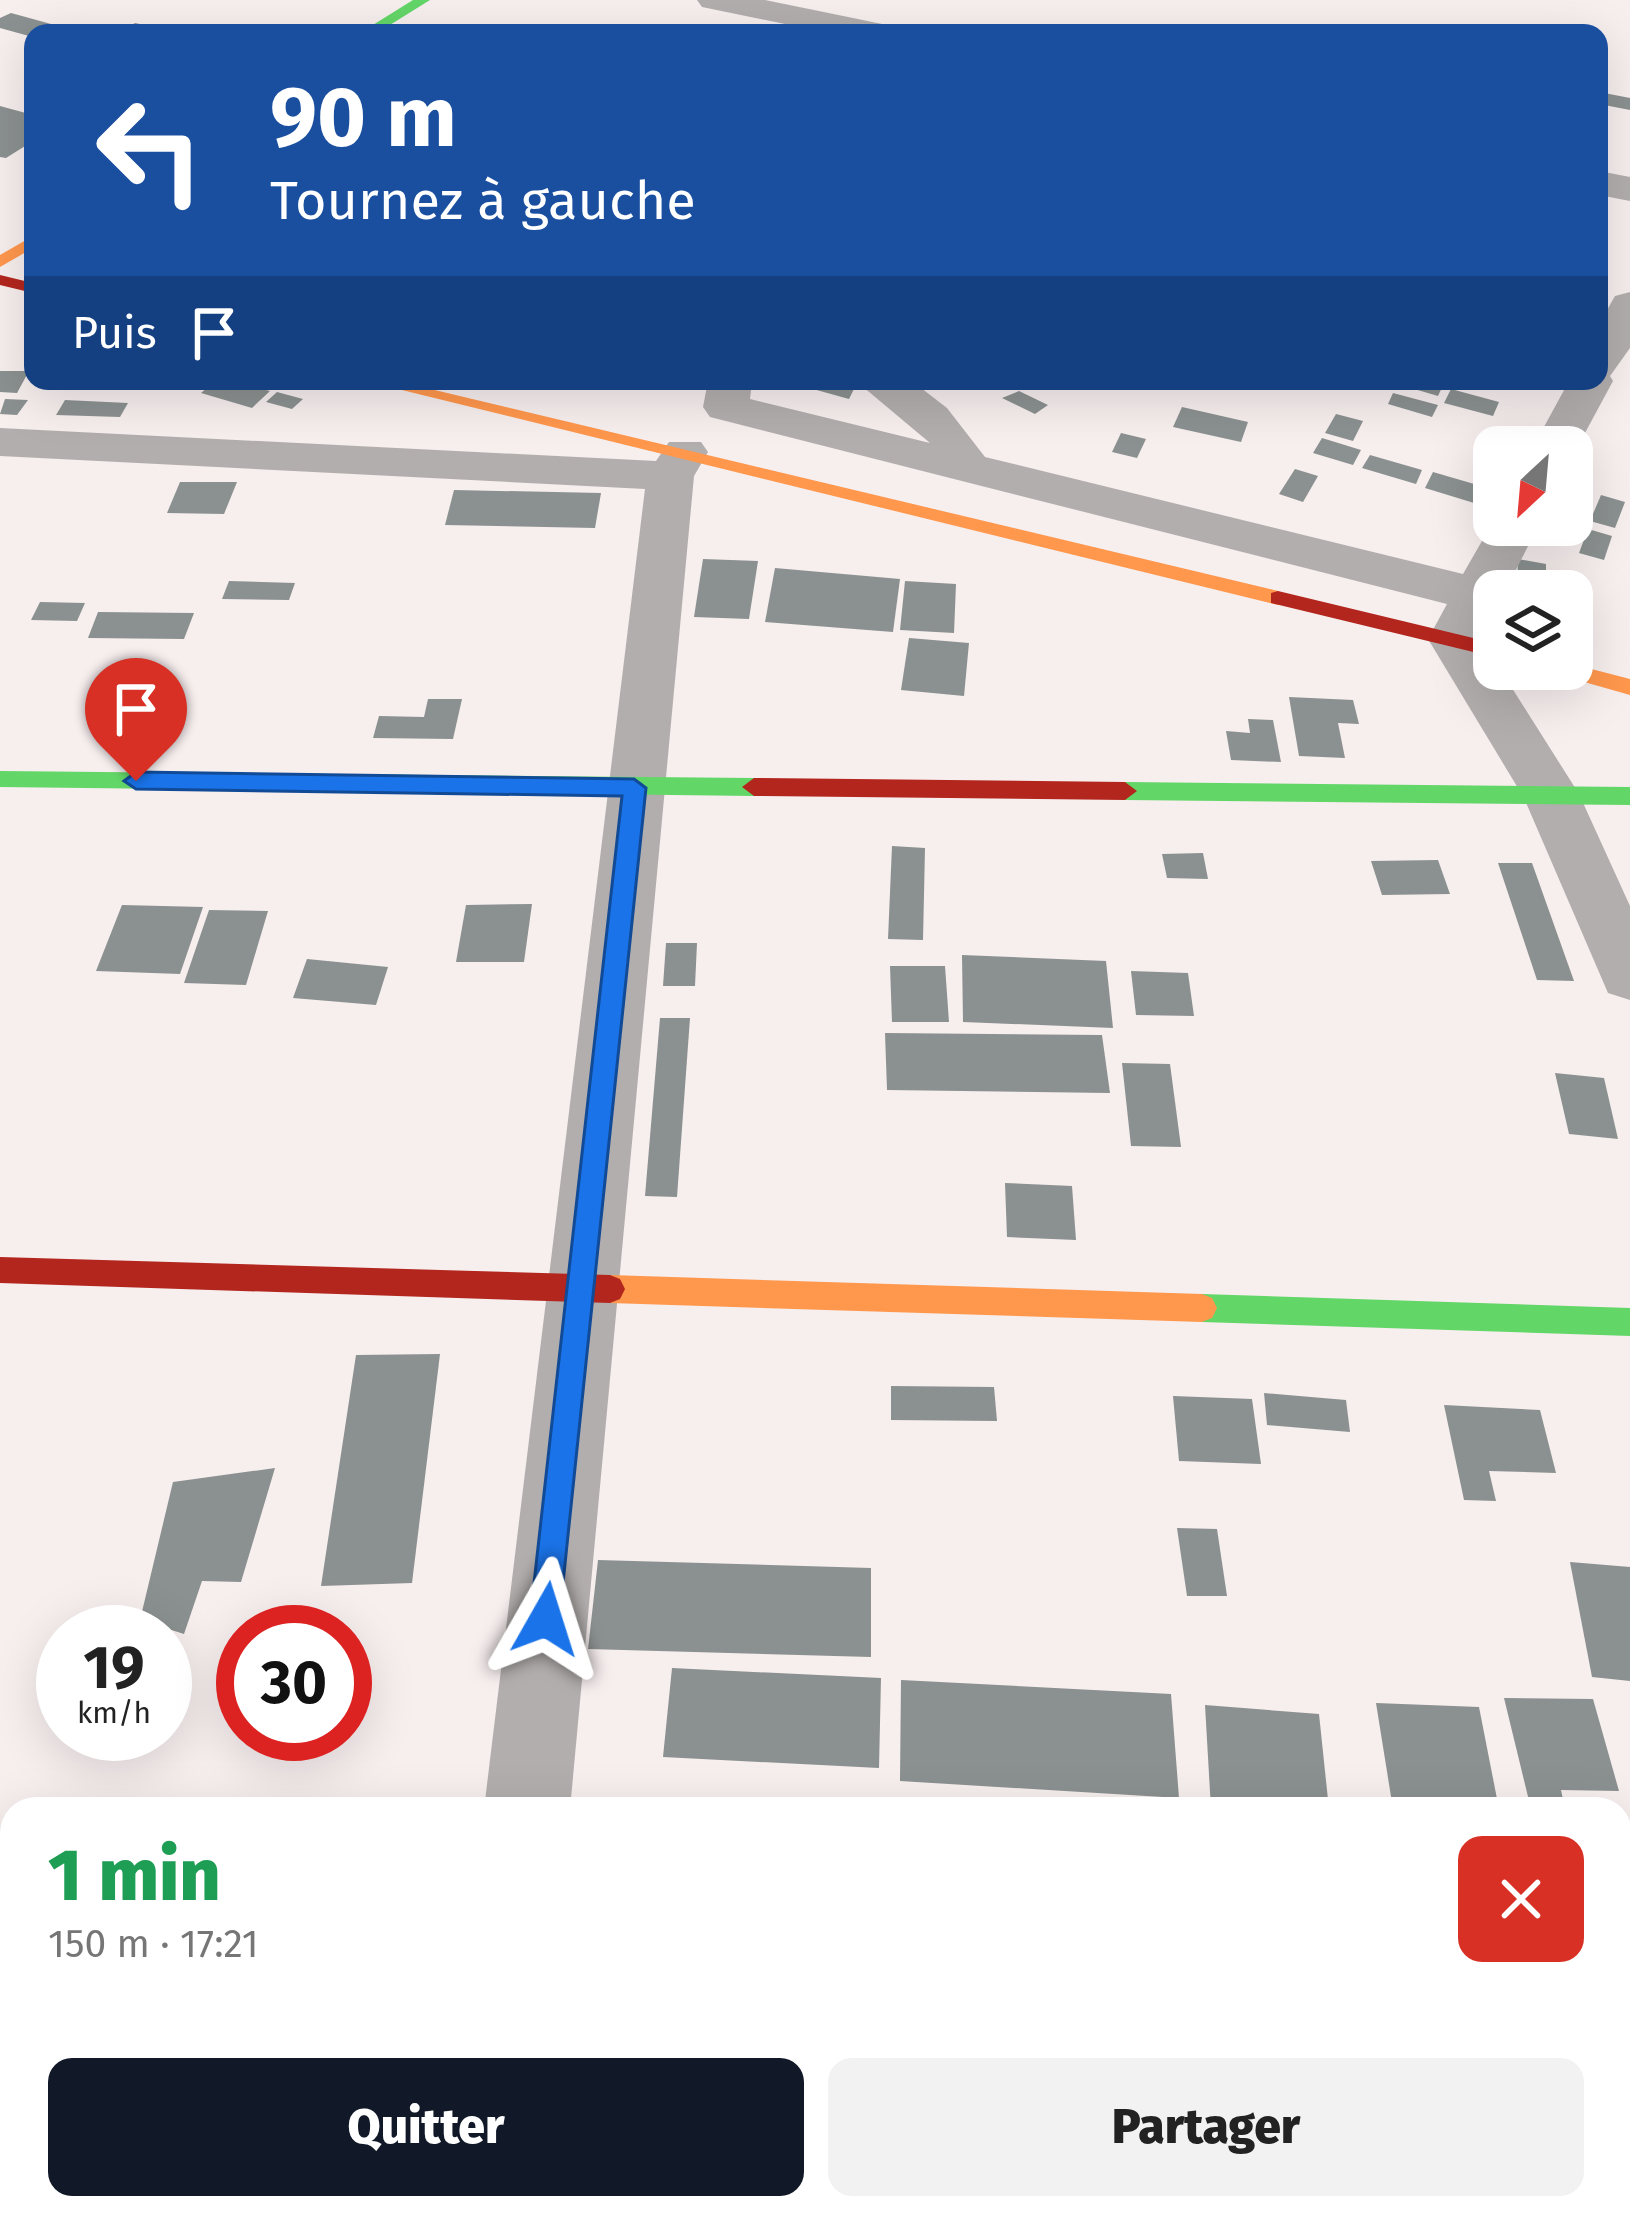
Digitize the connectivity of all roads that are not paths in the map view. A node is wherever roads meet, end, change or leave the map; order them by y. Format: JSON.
{"nodes":[{"id":1,"x":714,"y":0,"type":"edge"},
{"id":2,"x":863,"y":0,"type":"edge"},
{"id":3,"x":409,"y":2,"type":"edge"},
{"id":4,"x":834,"y":23,"type":"junction"},
{"id":5,"x":380,"y":24,"type":"edge"},
{"id":6,"x":839,"y":24,"type":"edge"},
{"id":7,"x":407,"y":390,"type":"edge"},
{"id":8,"x":729,"y":390,"type":"edge"},
{"id":9,"x":897,"y":390,"type":"edge"},
{"id":10,"x":1586,"y":390,"type":"edge"},
{"id":11,"x":1567,"y":426,"type":"edge"},
{"id":12,"x":0,"y":442,"type":"edge"},
{"id":13,"x":678,"y":464,"type":"junction"},
{"id":14,"x":969,"y":470,"type":"junction"},
{"id":15,"x":1473,"y":627,"type":"edge"},
{"id":16,"x":1473,"y":628,"type":"edge"},
{"id":17,"x":1593,"y":677,"type":"edge"},
{"id":18,"x":1630,"y":687,"type":"edge"},
{"id":19,"x":1503,"y":690,"type":"edge"},
{"id":20,"x":0,"y":778,"type":"edge"},
{"id":21,"x":634,"y":788,"type":"junction"},
{"id":22,"x":1551,"y":794,"type":"junction"},
{"id":23,"x":1630,"y":796,"type":"edge"},
{"id":24,"x":1630,"y":975,"type":"edge"},
{"id":25,"x":0,"y":1270,"type":"edge"},
{"id":26,"x":581,"y":1287,"type":"junction"},
{"id":27,"x":1630,"y":1322,"type":"edge"},
{"id":28,"x":527,"y":1797,"type":"edge"}],
"edges":[{"from":1,"to":4,"type":"street"},
{"from":2,"to":4,"type":"street"},
{"from":3,"to":5,"type":"street"},
{"from":4,"to":6,"type":"street"},
{"from":7,"to":13,"type":"street"},
{"from":8,"to":14,"type":"street"},
{"from":9,"to":14,"type":"street"},
{"from":10,"to":11,"type":"street"},
{"from":12,"to":13,"type":"street"},
{"from":13,"to":16,"type":"street"},
{"from":13,"to":21,"type":"street"},
{"from":14,"to":15,"type":"street"},
{"from":17,"to":18,"type":"street"},
{"from":19,"to":22,"type":"street"},
{"from":20,"to":21,"type":"street"},
{"from":21,"to":22,"type":"street"},
{"from":21,"to":26,"type":"street"},
{"from":22,"to":23,"type":"street"},
{"from":22,"to":24,"type":"street"},
{"from":25,"to":26,"type":"street"},
{"from":26,"to":27,"type":"street"},
{"from":26,"to":28,"type":"street"}]}
